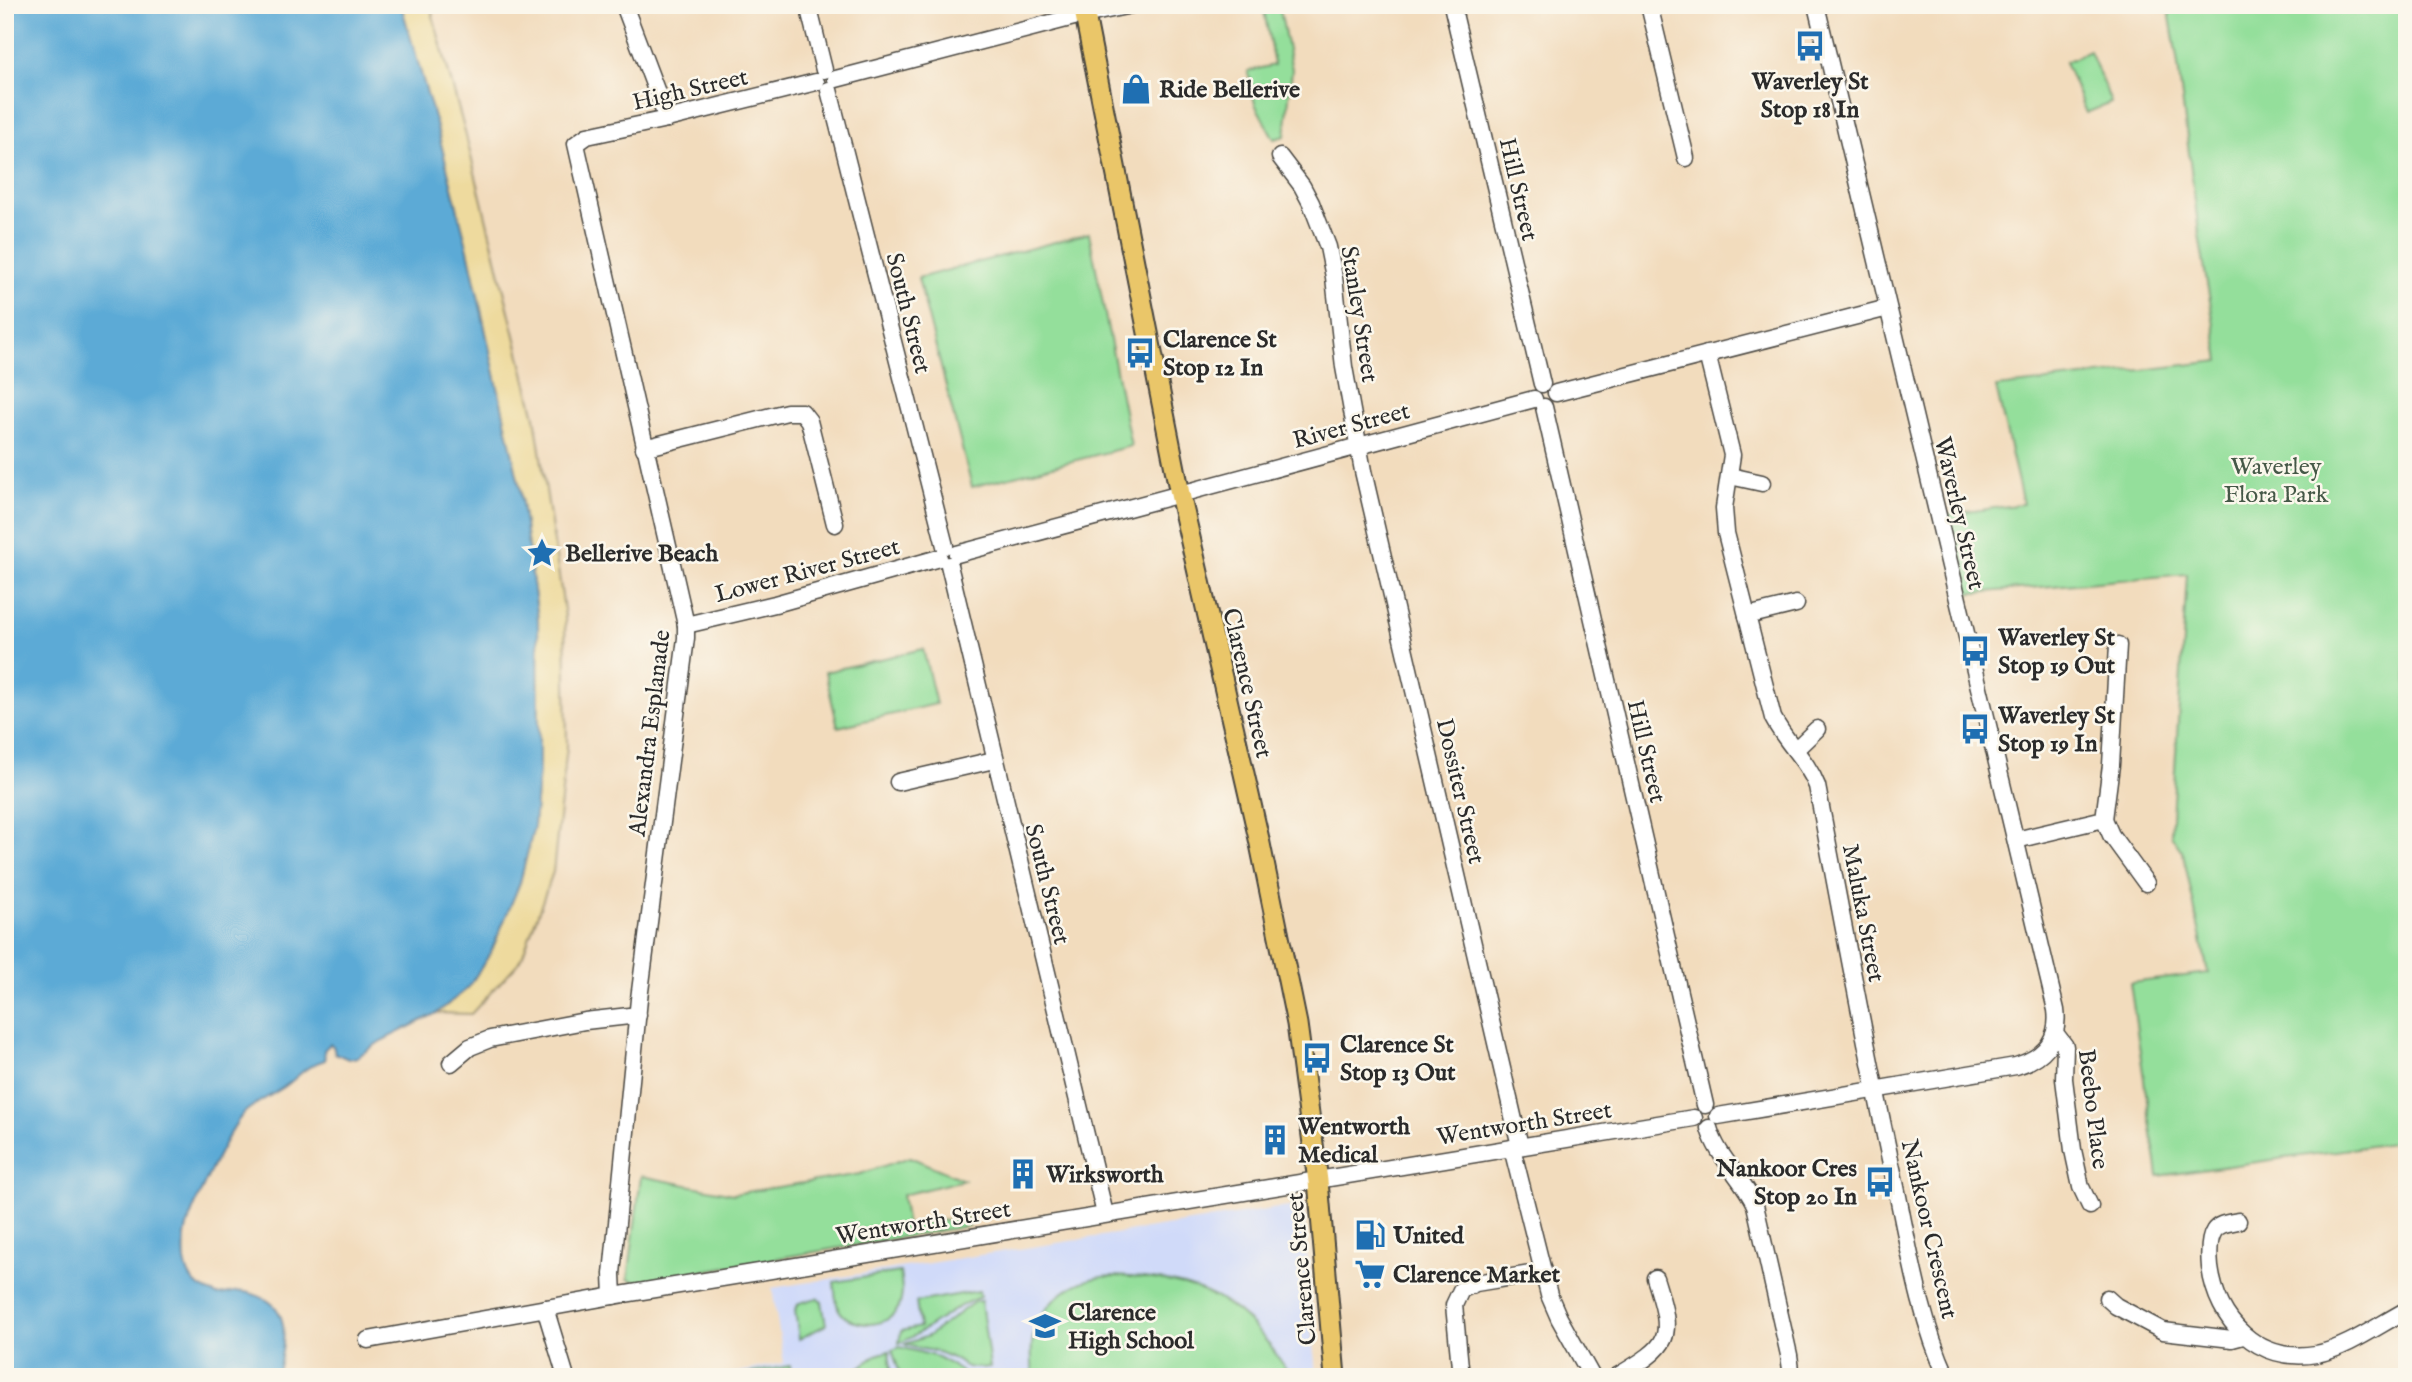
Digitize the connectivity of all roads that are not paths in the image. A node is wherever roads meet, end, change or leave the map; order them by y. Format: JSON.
{"nodes":[{"id":1,"x":624,"y":5,"type":"edge"},
{"id":2,"x":808,"y":5,"type":"edge"},
{"id":3,"x":1130,"y":5,"type":"edge"},
{"id":4,"x":1452,"y":5,"type":"edge"},
{"id":5,"x":1649,"y":5,"type":"edge"},
{"id":6,"x":1816,"y":5,"type":"edge"},
{"id":7,"x":1084,"y":10,"type":"edge"},
{"id":8,"x":826,"y":80,"type":"junction"},
{"id":9,"x":667,"y":119,"type":"junction"},
{"id":10,"x":576,"y":144,"type":"joint"},
{"id":11,"x":1280,"y":157,"type":"dead end"},
{"id":12,"x":1686,"y":158,"type":"dead end"},
{"id":13,"x":1888,"y":308,"type":"junction"},
{"id":14,"x":1707,"y":354,"type":"junction"},
{"id":15,"x":1542,"y":384,"type":"junction"},
{"id":16,"x":1556,"y":393,"type":"junction"},
{"id":17,"x":1539,"y":403,"type":"junction"},
{"id":18,"x":1359,"y":446,"type":"junction"},
{"id":19,"x":645,"y":448,"type":"junction"},
{"id":20,"x":1730,"y":476,"type":"junction"},
{"id":21,"x":1762,"y":482,"type":"dead end"},
{"id":22,"x":1181,"y":494,"type":"junction"},
{"id":23,"x":835,"y":524,"type":"dead end"},
{"id":24,"x":947,"y":556,"type":"junction"},
{"id":25,"x":1796,"y":604,"type":"dead end"},
{"id":26,"x":1747,"y":616,"type":"junction"},
{"id":27,"x":686,"y":625,"type":"junction"},
{"id":28,"x":2118,"y":645,"type":"dead end"},
{"id":29,"x":1817,"y":729,"type":"dead end"},
{"id":30,"x":1795,"y":750,"type":"junction"},
{"id":31,"x":995,"y":760,"type":"junction"},
{"id":32,"x":898,"y":782,"type":"dead end"},
{"id":33,"x":2104,"y":819,"type":"junction"},
{"id":34,"x":2016,"y":841,"type":"junction"},
{"id":35,"x":2146,"y":883,"type":"dead end"},
{"id":36,"x":638,"y":1015,"type":"junction"},
{"id":37,"x":2055,"y":1033,"type":"junction"},
{"id":38,"x":451,"y":1063,"type":"dead end"},
{"id":39,"x":1875,"y":1090,"type":"junction"},
{"id":40,"x":1705,"y":1105,"type":"junction"},
{"id":41,"x":1693,"y":1118,"type":"junction"},
{"id":42,"x":1713,"y":1122,"type":"junction"},
{"id":43,"x":1516,"y":1147,"type":"junction"},
{"id":44,"x":1318,"y":1181,"type":"junction"},
{"id":45,"x":2091,"y":1197,"type":"dead end"},
{"id":46,"x":1105,"y":1214,"type":"junction"},
{"id":47,"x":2238,"y":1221,"type":"dead end"},
{"id":48,"x":1543,"y":1272,"type":"junction"},
{"id":49,"x":1656,"y":1278,"type":"dead end"},
{"id":50,"x":613,"y":1296,"type":"junction"},
{"id":51,"x":2107,"y":1298,"type":"dead end"},
{"id":52,"x":545,"y":1308,"type":"junction"},
{"id":53,"x":2407,"y":1310,"type":"edge"},
{"id":54,"x":2243,"y":1336,"type":"junction"},
{"id":55,"x":368,"y":1340,"type":"dead end"},
{"id":56,"x":566,"y":1377,"type":"edge"},
{"id":57,"x":1335,"y":1377,"type":"edge"},
{"id":58,"x":1461,"y":1377,"type":"edge"},
{"id":59,"x":1592,"y":1377,"type":"edge"},
{"id":60,"x":1616,"y":1377,"type":"edge"},
{"id":61,"x":1792,"y":1377,"type":"edge"},
{"id":62,"x":1947,"y":1377,"type":"edge"}],
"edges":[{"from":1,"to":9,"type":"street"},
{"from":2,"to":8,"type":"street","name":"South Street"},
{"from":3,"to":7,"type":"street","name":"High Street"},
{"from":4,"to":15,"type":"street","name":"Hill Street"},
{"from":5,"to":12,"type":"street"},
{"from":6,"to":13,"type":"street","name":"Waverley Street"},
{"from":7,"to":8,"type":"street","name":"High Street"},
{"from":7,"to":22,"type":"main road","name":"Clarence Street"},
{"from":8,"to":9,"type":"street","name":"High Street"},
{"from":8,"to":24,"type":"street","name":"South Street"},
{"from":9,"to":10,"type":"street","name":"High Street"},
{"from":10,"to":19,"type":"street","name":"Alexandra Esplanade"},
{"from":11,"to":18,"type":"street","name":"Stanley Street"},
{"from":13,"to":14,"type":"street"},
{"from":13,"to":34,"type":"street","name":"Waverley Street"},
{"from":14,"to":16,"type":"street"},
{"from":14,"to":20,"type":"street","name":"Maluka Street"},
{"from":15,"to":16,"type":"street"},
{"from":15,"to":17,"type":"street"},
{"from":16,"to":17,"type":"street"},
{"from":17,"to":18,"type":"street","name":"River Street"},
{"from":17,"to":40,"type":"street","name":"Hill Street"},
{"from":18,"to":22,"type":"street","name":"River Street"},
{"from":18,"to":43,"type":"street","name":"Dossiter Street"},
{"from":19,"to":23,"type":"street"},
{"from":19,"to":27,"type":"street","name":"Alexandra Esplanade"},
{"from":20,"to":21,"type":"street"},
{"from":20,"to":26,"type":"street","name":"Maluka Street"},
{"from":22,"to":24,"type":"street","name":"Lower River Street"},
{"from":22,"to":44,"type":"main road","name":"Clarence Street"},
{"from":24,"to":27,"type":"street","name":"Lower River Street"},
{"from":24,"to":31,"type":"street","name":"South Street"},
{"from":25,"to":26,"type":"street"},
{"from":26,"to":30,"type":"street","name":"Maluka Street"},
{"from":27,"to":36,"type":"street","name":"Alexandra Esplanade"},
{"from":28,"to":33,"type":"street"},
{"from":29,"to":30,"type":"street"},
{"from":30,"to":39,"type":"street","name":"Maluka Street"},
{"from":31,"to":32,"type":"street"},
{"from":31,"to":46,"type":"street","name":"South Street"},
{"from":33,"to":34,"type":"street"},
{"from":33,"to":35,"type":"street"},
{"from":34,"to":37,"type":"street","name":"Waverley Street"},
{"from":36,"to":38,"type":"street"},
{"from":36,"to":50,"type":"street","name":"Alexandra Esplanade"},
{"from":37,"to":39,"type":"street"},
{"from":37,"to":45,"type":"street","name":"Beebo Place"},
{"from":39,"to":42,"type":"street"},
{"from":39,"to":62,"type":"street","name":"Nankoor Crescent"},
{"from":40,"to":41,"type":"street"},
{"from":40,"to":42,"type":"street"},
{"from":41,"to":42,"type":"street"},
{"from":41,"to":43,"type":"street","name":"Wentworth Street"},
{"from":42,"to":61,"type":"street"},
{"from":43,"to":44,"type":"street","name":"Wentworth Street"},
{"from":43,"to":48,"type":"street","name":"Dossiter Street"},
{"from":44,"to":46,"type":"street","name":"Wentworth Street"},
{"from":44,"to":57,"type":"main road","name":"Clarence Street"},
{"from":46,"to":50,"type":"street","name":"Wentworth Street"},
{"from":47,"to":54,"type":"street"},
{"from":48,"to":58,"type":"street"},
{"from":48,"to":59,"type":"street","name":"Dossiter Street"},
{"from":49,"to":60,"type":"street"},
{"from":50,"to":52,"type":"street","name":"Wentworth Street"},
{"from":51,"to":54,"type":"street"},
{"from":52,"to":55,"type":"street","name":"Wentworth Street"},
{"from":52,"to":56,"type":"street"},
{"from":53,"to":54,"type":"street"}]}
